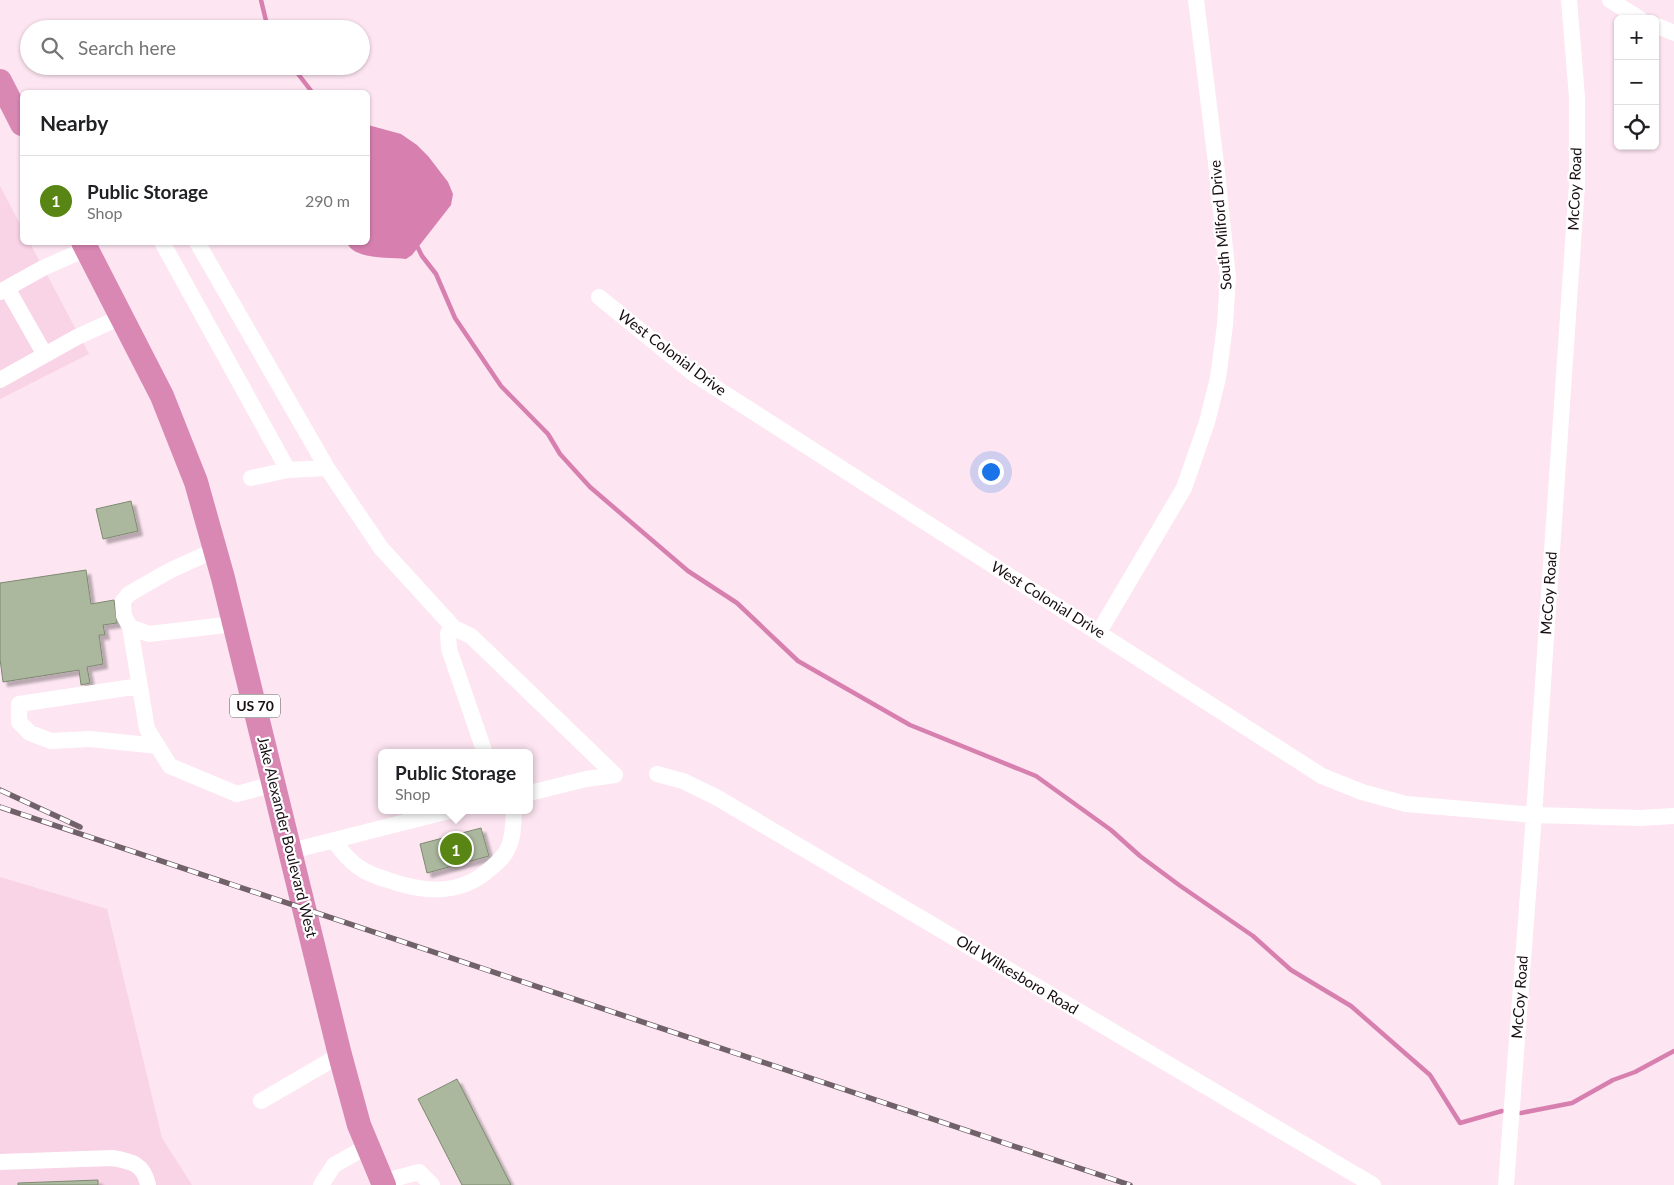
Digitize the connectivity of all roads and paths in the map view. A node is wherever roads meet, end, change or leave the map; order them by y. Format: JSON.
{"nodes":[{"id":1,"x":1196,"y":0,"type":"edge"},
{"id":2,"x":1569,"y":0,"type":"edge"},
{"id":3,"x":1610,"y":0,"type":"edge"},
{"id":4,"x":1634,"y":15,"type":"edge"},
{"id":5,"x":1659,"y":27,"type":"edge"},
{"id":6,"x":1674,"y":33,"type":"edge"},
{"id":7,"x":0,"y":80,"type":"edge"},
{"id":8,"x":6,"y":106,"type":"edge"},
{"id":9,"x":20,"y":122,"type":"edge"},
{"id":10,"x":164,"y":245,"type":"edge"},
{"id":11,"x":199,"y":245,"type":"edge"},
{"id":12,"x":85,"y":246,"type":"edge"},
{"id":13,"x":4,"y":290,"type":"edge"},
{"id":14,"x":599,"y":297,"type":"dead end"},
{"id":15,"x":121,"y":317,"type":"junction"},
{"id":16,"x":45,"y":355,"type":"junction"},
{"id":17,"x":0,"y":380,"type":"edge"},
{"id":18,"x":327,"y":468,"type":"junction"},
{"id":19,"x":288,"y":470,"type":"junction"},
{"id":20,"x":251,"y":478,"type":"dead end"},
{"id":21,"x":215,"y":550,"type":"junction"},
{"id":22,"x":234,"y":624,"type":"junction"},
{"id":23,"x":130,"y":627,"type":"junction"},
{"id":24,"x":454,"y":628,"type":"junction"},
{"id":25,"x":1099,"y":632,"type":"junction"},
{"id":26,"x":140,"y":686,"type":"junction"},
{"id":27,"x":158,"y":746,"type":"junction"},
{"id":28,"x":484,"y":749,"type":"edge"},
{"id":29,"x":657,"y":774,"type":"dead end"},
{"id":30,"x":274,"y":784,"type":"junction"},
{"id":31,"x":533,"y":791,"type":"edge"},
{"id":32,"x":437,"y":814,"type":"edge"},
{"id":33,"x":514,"y":814,"type":"edge"},
{"id":34,"x":1534,"y":815,"type":"junction"},
{"id":35,"x":1674,"y":816,"type":"edge"},
{"id":36,"x":334,"y":840,"type":"junction"},
{"id":37,"x":291,"y":851,"type":"junction"},
{"id":38,"x":340,"y":1055,"type":"junction"},
{"id":39,"x":261,"y":1101,"type":"dead end"},
{"id":40,"x":368,"y":1146,"type":"junction"},
{"id":41,"x":0,"y":1162,"type":"edge"},
{"id":42,"x":383,"y":1184,"type":"edge"},
{"id":43,"x":148,"y":1185,"type":"edge"},
{"id":44,"x":321,"y":1185,"type":"edge"},
{"id":45,"x":432,"y":1185,"type":"edge"},
{"id":46,"x":1373,"y":1185,"type":"edge"},
{"id":47,"x":1506,"y":1185,"type":"edge"}],
"edges":[{"from":1,"to":25,"type":"street","name":"South Milford Drive"},
{"from":2,"to":34,"type":"street","name":"McCoy Road"},
{"from":3,"to":4,"type":"street"},
{"from":5,"to":6,"type":"street"},
{"from":7,"to":8,"type":"highway"},
{"from":8,"to":9,"type":"highway"},
{"from":10,"to":19,"type":"street"},
{"from":11,"to":18,"type":"street"},
{"from":12,"to":13,"type":"street"},
{"from":12,"to":15,"type":"highway","name":"Jake Alexander Boulevard West","number":"US 70"},
{"from":13,"to":16,"type":"street"},
{"from":14,"to":25,"type":"street","name":"West Colonial Drive"},
{"from":15,"to":16,"type":"street"},
{"from":15,"to":21,"type":"highway","name":"Jake Alexander Boulevard West","number":"US 70"},
{"from":16,"to":17,"type":"street"},
{"from":18,"to":19,"type":"street"},
{"from":18,"to":24,"type":"street"},
{"from":19,"to":20,"type":"street"},
{"from":21,"to":22,"type":"highway","name":"Jake Alexander Boulevard West","number":"US 70"},
{"from":21,"to":23,"type":"street"},
{"from":22,"to":23,"type":"street"},
{"from":22,"to":30,"type":"highway","name":"Jake Alexander Boulevard West","number":"US 70"},
{"from":23,"to":26,"type":"street"},
{"from":24,"to":28,"type":"street"},
{"from":24,"to":31,"type":"street"},
{"from":25,"to":34,"type":"street","name":"West Colonial Drive"},
{"from":26,"to":27,"type":"street"},
{"from":26,"to":27,"type":"street"},
{"from":27,"to":30,"type":"street"},
{"from":29,"to":46,"type":"street","name":"Old Wilkesboro Road"},
{"from":30,"to":37,"type":"highway","name":"Jake Alexander Boulevard West","number":"US 70"},
{"from":32,"to":36,"type":"street"},
{"from":33,"to":36,"type":"street"},
{"from":34,"to":35,"type":"street","name":"West Colonial Drive"},
{"from":34,"to":47,"type":"street","name":"McCoy Road"},
{"from":36,"to":37,"type":"street"},
{"from":37,"to":38,"type":"highway","name":"Jake Alexander Boulevard West","number":"US 70"},
{"from":38,"to":39,"type":"street"},
{"from":38,"to":40,"type":"highway","name":"Jake Alexander Boulevard West","number":"US 70"},
{"from":40,"to":42,"type":"highway","name":"Jake Alexander Boulevard West","number":"US 70"},
{"from":40,"to":44,"type":"street"},
{"from":41,"to":43,"type":"street"},
{"from":42,"to":45,"type":"street"}]}
